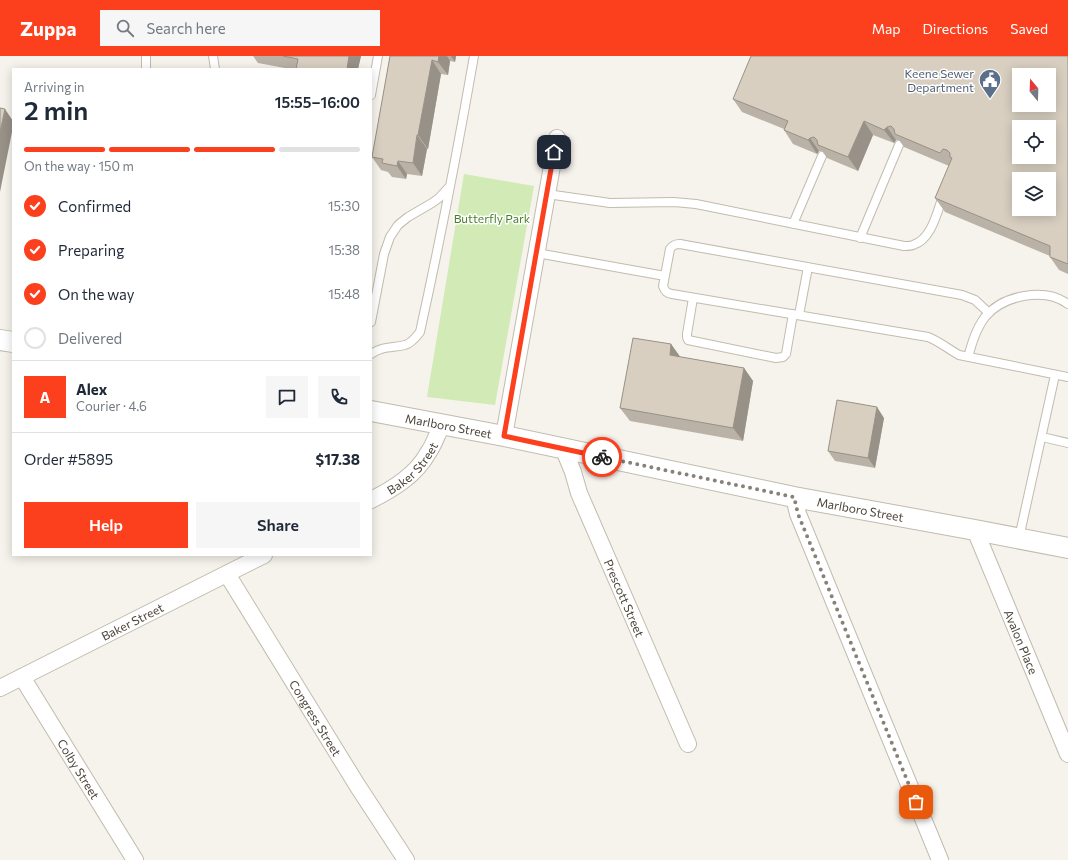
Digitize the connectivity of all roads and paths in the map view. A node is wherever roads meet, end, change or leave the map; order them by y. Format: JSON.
{"nodes":[{"id":1,"x":146,"y":56,"type":"edge"},
{"id":2,"x":213,"y":56,"type":"edge"},
{"id":3,"x":378,"y":56,"type":"edge"},
{"id":4,"x":474,"y":56,"type":"edge"},
{"id":5,"x":146,"y":68,"type":"edge"},
{"id":6,"x":215,"y":68,"type":"edge"},
{"id":7,"x":372,"y":89,"type":"edge"},
{"id":8,"x":557,"y":138,"type":"dead end"},
{"id":9,"x":898,"y":145,"type":"edge"},
{"id":10,"x":822,"y":156,"type":"edge"},
{"id":11,"x":450,"y":187,"type":"junction"},
{"id":12,"x":945,"y":190,"type":"edge"},
{"id":13,"x":547,"y":194,"type":"junction"},
{"id":14,"x":793,"y":224,"type":"junction"},
{"id":15,"x":860,"y":238,"type":"junction"},
{"id":16,"x":536,"y":253,"type":"junction"},
{"id":17,"x":808,"y":267,"type":"junction"},
{"id":18,"x":665,"y":276,"type":"junction"},
{"id":19,"x":693,"y":298,"type":"junction"},
{"id":20,"x":1068,"y":304,"type":"edge"},
{"id":21,"x":989,"y":313,"type":"junction"},
{"id":22,"x":796,"y":314,"type":"junction"},
{"id":23,"x":372,"y":317,"type":"edge"},
{"id":24,"x":0,"y":340,"type":"edge"},
{"id":25,"x":12,"y":342,"type":"edge"},
{"id":26,"x":372,"y":354,"type":"edge"},
{"id":27,"x":968,"y":357,"type":"junction"},
{"id":28,"x":1055,"y":375,"type":"junction"},
{"id":29,"x":1068,"y":377,"type":"edge"},
{"id":30,"x":372,"y":411,"type":"edge"},
{"id":31,"x":442,"y":425,"type":"junction"},
{"id":32,"x":504,"y":436,"type":"junction"},
{"id":33,"x":1042,"y":437,"type":"junction"},
{"id":34,"x":1068,"y":443,"type":"edge"},
{"id":35,"x":564,"y":450,"type":"junction"},
{"id":36,"x":794,"y":497,"type":"junction"},
{"id":37,"x":372,"y":500,"type":"edge"},
{"id":38,"x":975,"y":530,"type":"junction"},
{"id":39,"x":1019,"y":538,"type":"junction"},
{"id":40,"x":1068,"y":548,"type":"edge"},
{"id":41,"x":262,"y":556,"type":"edge"},
{"id":42,"x":227,"y":574,"type":"junction"},
{"id":43,"x":22,"y":677,"type":"junction"},
{"id":44,"x":0,"y":688,"type":"edge"},
{"id":45,"x":688,"y":744,"type":"dead end"},
{"id":46,"x":1068,"y":754,"type":"edge"},
{"id":47,"x":135,"y":860,"type":"edge"},
{"id":48,"x":406,"y":860,"type":"edge"},
{"id":49,"x":940,"y":860,"type":"edge"}],
"edges":[{"from":1,"to":5,"type":"lane"},
{"from":2,"to":6,"type":"lane"},
{"from":3,"to":7,"type":"lane"},
{"from":4,"to":11,"type":"lane"},
{"from":8,"to":13,"type":"street"},
{"from":9,"to":15,"type":"lane"},
{"from":10,"to":14,"type":"lane"},
{"from":11,"to":23,"type":"lane"},
{"from":11,"to":26,"type":"lane"},
{"from":12,"to":15,"type":"lane"},
{"from":13,"to":14,"type":"lane"},
{"from":13,"to":16,"type":"street"},
{"from":14,"to":15,"type":"lane"},
{"from":16,"to":18,"type":"lane"},
{"from":16,"to":32,"type":"street"},
{"from":17,"to":18,"type":"lane"},
{"from":17,"to":21,"type":"lane"},
{"from":17,"to":22,"type":"lane"},
{"from":18,"to":19,"type":"lane"},
{"from":19,"to":22,"type":"lane"},
{"from":19,"to":22,"type":"lane"},
{"from":20,"to":21,"type":"lane"},
{"from":21,"to":27,"type":"lane"},
{"from":22,"to":27,"type":"lane"},
{"from":24,"to":25,"type":"street"},
{"from":27,"to":28,"type":"lane"},
{"from":28,"to":29,"type":"lane"},
{"from":28,"to":33,"type":"lane"},
{"from":30,"to":31,"type":"street","name":"Marlboro Street"},
{"from":31,"to":32,"type":"street","name":"Marlboro Street"},
{"from":31,"to":37,"type":"street","name":"Baker Street"},
{"from":32,"to":35,"type":"street","name":"Marlboro Street"},
{"from":33,"to":34,"type":"lane"},
{"from":33,"to":39,"type":"lane"},
{"from":35,"to":36,"type":"street","name":"Marlboro Street"},
{"from":35,"to":45,"type":"street","name":"Prescott Street"},
{"from":36,"to":38,"type":"street","name":"Marlboro Street"},
{"from":36,"to":49,"type":"street"},
{"from":38,"to":39,"type":"street","name":"Marlboro Street"},
{"from":38,"to":46,"type":"street","name":"Avalon Place"},
{"from":39,"to":40,"type":"street","name":"Marlboro Street"},
{"from":41,"to":42,"type":"street","name":"Baker Street"},
{"from":42,"to":43,"type":"street","name":"Baker Street"},
{"from":42,"to":48,"type":"street","name":"Congress Street"},
{"from":43,"to":44,"type":"street","name":"Baker Street"},
{"from":43,"to":47,"type":"street","name":"Colby Street"}]}
